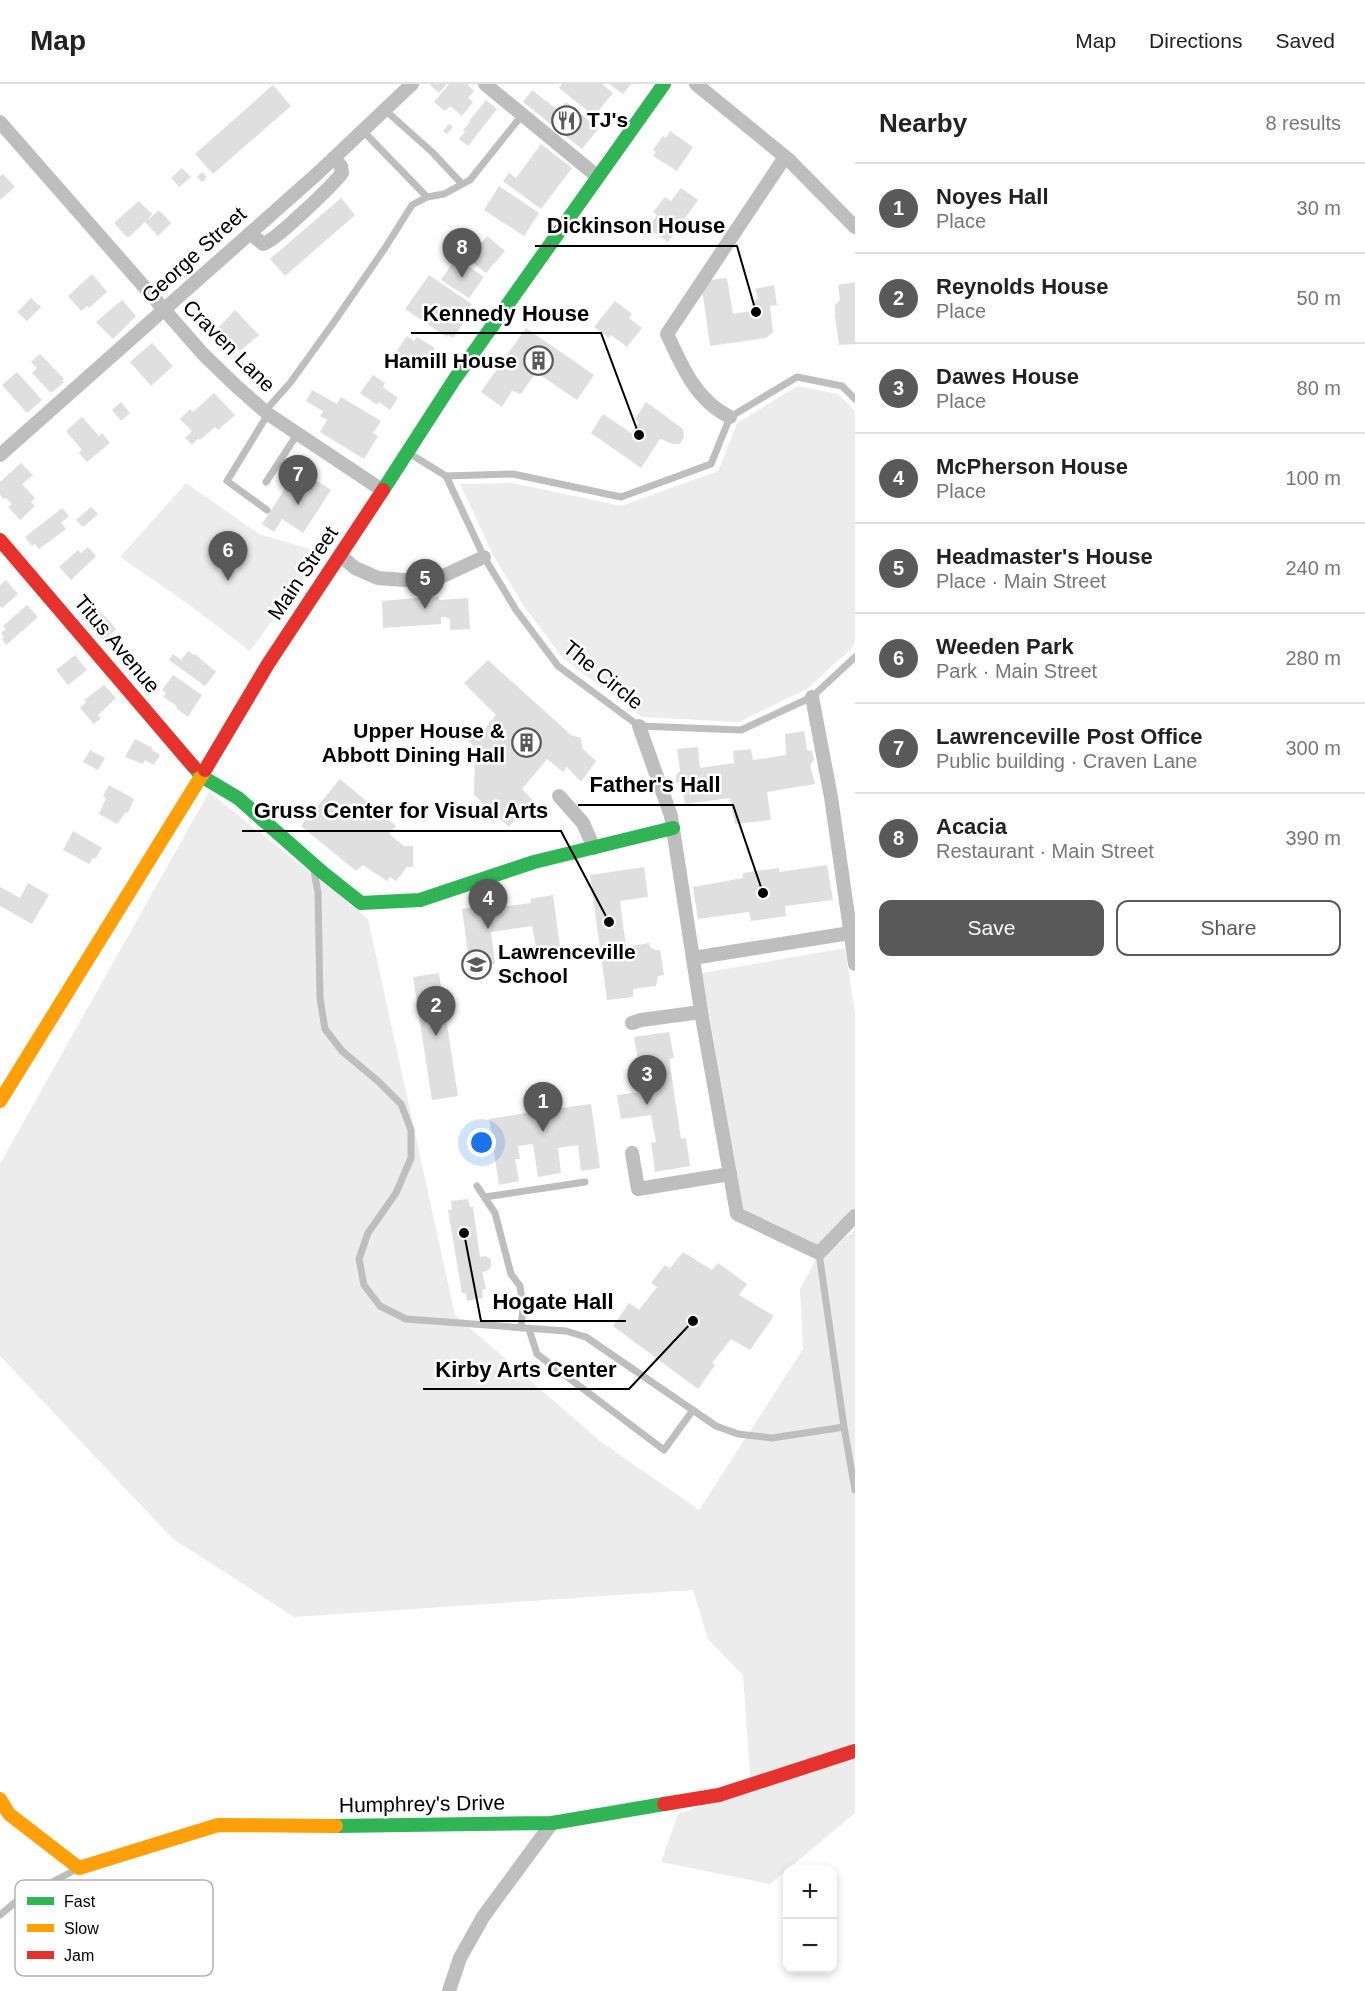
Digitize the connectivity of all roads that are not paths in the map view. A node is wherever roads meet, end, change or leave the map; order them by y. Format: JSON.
{"nodes":[{"id":1,"x":412,"y":84,"type":"edge"},
{"id":2,"x":664,"y":84,"type":"edge"},
{"id":3,"x":696,"y":84,"type":"edge"},
{"id":4,"x":490,"y":86,"type":"edge"},
{"id":5,"x":385,"y":110,"type":"junction"},
{"id":6,"x":522,"y":115,"type":"junction"},
{"id":7,"x":0,"y":122,"type":"edge"},
{"id":8,"x":363,"y":131,"type":"junction"},
{"id":9,"x":785,"y":157,"type":"junction"},
{"id":10,"x":334,"y":158,"type":"junction"},
{"id":11,"x":598,"y":177,"type":"junction"},
{"id":12,"x":462,"y":184,"type":"junction"},
{"id":13,"x":427,"y":197,"type":"junction"},
{"id":14,"x":855,"y":227,"type":"edge"},
{"id":15,"x":250,"y":233,"type":"junction"},
{"id":16,"x":163,"y":310,"type":"junction"},
{"id":17,"x":855,"y":399,"type":"edge"},
{"id":18,"x":267,"y":412,"type":"junction"},
{"id":19,"x":730,"y":417,"type":"junction"},
{"id":20,"x":298,"y":434,"type":"junction"},
{"id":21,"x":407,"y":451,"type":"junction"},
{"id":22,"x":0,"y":455,"type":"edge"},
{"id":23,"x":446,"y":476,"type":"junction"},
{"id":24,"x":266,"y":482,"type":"dead end"},
{"id":25,"x":382,"y":490,"type":"junction"},
{"id":26,"x":267,"y":510,"type":"dead end"},
{"id":27,"x":0,"y":540,"type":"edge"},
{"id":28,"x":341,"y":556,"type":"junction"},
{"id":29,"x":484,"y":557,"type":"junction"},
{"id":30,"x":855,"y":657,"type":"edge"},
{"id":31,"x":812,"y":697,"type":"junction"},
{"id":32,"x":639,"y":726,"type":"junction"},
{"id":33,"x":201,"y":776,"type":"junction"},
{"id":34,"x":560,"y":796,"type":"dead end"},
{"id":35,"x":673,"y":828,"type":"junction"},
{"id":36,"x":594,"y":848,"type":"junction"},
{"id":37,"x":308,"y":858,"type":"junction"},
{"id":38,"x":850,"y":933,"type":"junction"},
{"id":39,"x":693,"y":958,"type":"junction"},
{"id":40,"x":855,"y":964,"type":"edge"},
{"id":41,"x":701,"y":1012,"type":"junction"},
{"id":42,"x":632,"y":1023,"type":"dead end"},
{"id":43,"x":0,"y":1101,"type":"edge"},
{"id":44,"x":632,"y":1153,"type":"dead end"},
{"id":45,"x":730,"y":1174,"type":"junction"},
{"id":46,"x":585,"y":1182,"type":"dead end"},
{"id":47,"x":477,"y":1186,"type":"dead end"},
{"id":48,"x":485,"y":1197,"type":"junction"},
{"id":49,"x":855,"y":1216,"type":"edge"},
{"id":50,"x":819,"y":1253,"type":"junction"},
{"id":51,"x":525,"y":1329,"type":"junction"},
{"id":52,"x":693,"y":1410,"type":"junction"},
{"id":53,"x":844,"y":1427,"type":"junction"},
{"id":54,"x":855,"y":1490,"type":"edge"},
{"id":55,"x":855,"y":1751,"type":"edge"},
{"id":56,"x":0,"y":1799,"type":"edge"},
{"id":57,"x":552,"y":1823,"type":"junction"},
{"id":58,"x":80,"y":1868,"type":"junction"},
{"id":59,"x":57,"y":1880,"type":"edge"},
{"id":60,"x":15,"y":1902,"type":"edge"},
{"id":61,"x":0,"y":1915,"type":"edge"},
{"id":62,"x":449,"y":1991,"type":"edge"}],
"edges":[{"from":1,"to":5,"type":"street","name":"George Street"},
{"from":2,"to":11,"type":"main road","name":"Main Street"},
{"from":3,"to":9,"type":"street"},
{"from":4,"to":6,"type":"street"},
{"from":5,"to":8,"type":"street","name":"George Street"},
{"from":5,"to":12,"type":"lane"},
{"from":6,"to":11,"type":"street"},
{"from":6,"to":12,"type":"lane"},
{"from":7,"to":16,"type":"street","name":"Craven Lane"},
{"from":8,"to":10,"type":"street","name":"George Street"},
{"from":8,"to":13,"type":"lane"},
{"from":9,"to":14,"type":"street"},
{"from":9,"to":19,"type":"street"},
{"from":10,"to":15,"type":"street","name":"George Street"},
{"from":10,"to":15,"type":"street"},
{"from":11,"to":21,"type":"main road","name":"Main Street"},
{"from":12,"to":13,"type":"lane"},
{"from":13,"to":18,"type":"lane"},
{"from":15,"to":16,"type":"street","name":"George Street"},
{"from":16,"to":18,"type":"street","name":"Craven Lane"},
{"from":16,"to":22,"type":"street","name":"George Street"},
{"from":17,"to":19,"type":"lane"},
{"from":18,"to":20,"type":"street","name":"Craven Lane"},
{"from":18,"to":26,"type":"lane"},
{"from":19,"to":23,"type":"lane"},
{"from":20,"to":24,"type":"lane"},
{"from":20,"to":25,"type":"street","name":"Craven Lane"},
{"from":21,"to":23,"type":"lane"},
{"from":21,"to":25,"type":"main road","name":"Main Street"},
{"from":23,"to":29,"type":"lane","name":"The Circle"},
{"from":25,"to":28,"type":"main road","name":"Main Street"},
{"from":27,"to":33,"type":"main road","name":"Titus Avenue"},
{"from":28,"to":29,"type":"street"},
{"from":28,"to":33,"type":"main road","name":"Main Street"},
{"from":29,"to":32,"type":"lane","name":"The Circle"},
{"from":30,"to":31,"type":"lane","name":"The Circle"},
{"from":31,"to":32,"type":"lane","name":"The Circle"},
{"from":31,"to":38,"type":"street"},
{"from":32,"to":35,"type":"street"},
{"from":33,"to":37,"type":"main road","name":"Titus Avenue"},
{"from":33,"to":43,"type":"main road","name":"Main Street"},
{"from":34,"to":36,"type":"street"},
{"from":35,"to":36,"type":"main road","name":"Titus Avenue"},
{"from":35,"to":39,"type":"street"},
{"from":36,"to":37,"type":"main road","name":"Titus Avenue"},
{"from":37,"to":51,"type":"lane"},
{"from":38,"to":39,"type":"street"},
{"from":38,"to":40,"type":"street"},
{"from":39,"to":41,"type":"street"},
{"from":41,"to":42,"type":"street"},
{"from":41,"to":45,"type":"street"},
{"from":44,"to":45,"type":"street"},
{"from":45,"to":50,"type":"street"},
{"from":46,"to":48,"type":"lane"},
{"from":47,"to":48,"type":"lane"},
{"from":48,"to":51,"type":"lane"},
{"from":49,"to":50,"type":"street"},
{"from":50,"to":53,"type":"lane"},
{"from":51,"to":52,"type":"lane"},
{"from":51,"to":52,"type":"lane"},
{"from":52,"to":53,"type":"lane"},
{"from":53,"to":54,"type":"lane"},
{"from":55,"to":57,"type":"main road","name":"Humphrey's Drive"},
{"from":56,"to":58,"type":"main road"},
{"from":57,"to":58,"type":"main road","name":"Humphrey's Drive"},
{"from":57,"to":62,"type":"street"},
{"from":58,"to":59,"type":"lane","name":"Humphrey's Drive"},
{"from":60,"to":61,"type":"lane","name":"Humphrey's Drive"}]}
